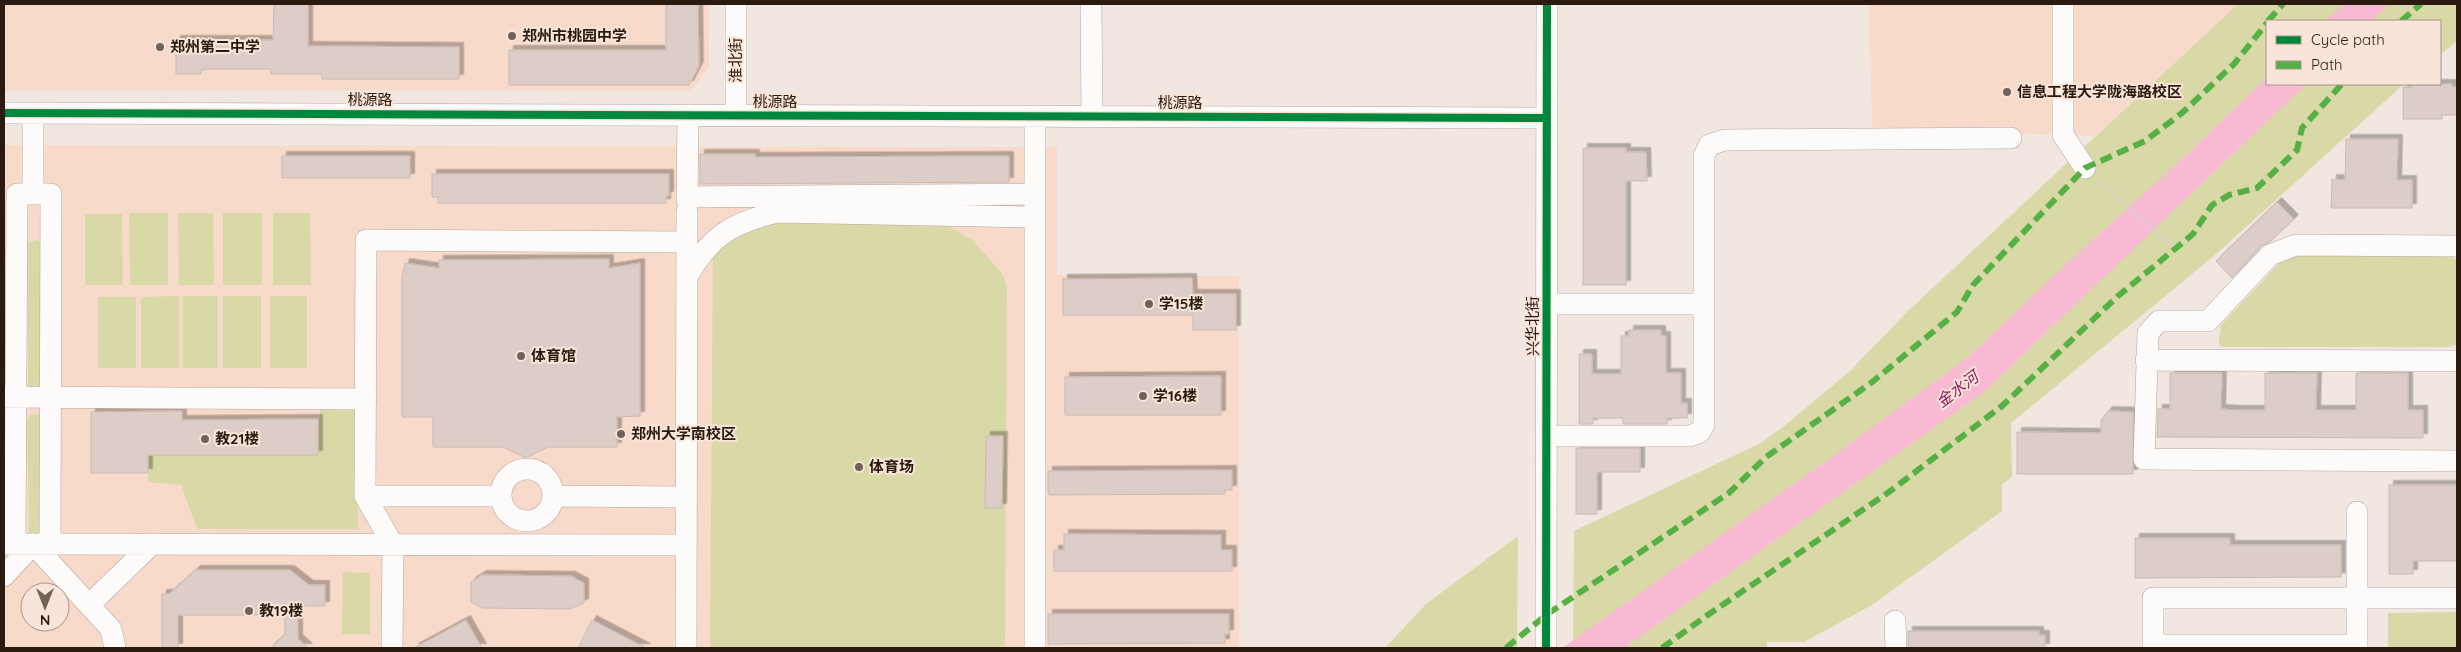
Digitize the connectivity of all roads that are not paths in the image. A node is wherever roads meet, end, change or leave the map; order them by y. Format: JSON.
{"nodes":[{"id":1,"x":736,"y":4,"type":"edge"},
{"id":2,"x":1091,"y":4,"type":"edge"},
{"id":3,"x":1547,"y":4,"type":"edge"},
{"id":4,"x":2063,"y":4,"type":"edge"},
{"id":5,"x":4,"y":113,"type":"edge"},
{"id":6,"x":33,"y":113,"type":"junction"},
{"id":7,"x":688,"y":115,"type":"junction"},
{"id":8,"x":736,"y":115,"type":"junction"},
{"id":9,"x":1035,"y":116,"type":"junction"},
{"id":10,"x":1092,"y":117,"type":"junction"},
{"id":11,"x":1547,"y":118,"type":"junction"},
{"id":12,"x":2011,"y":138,"type":"dead end"},
{"id":13,"x":2085,"y":168,"type":"dead end"},
{"id":14,"x":33,"y":194,"type":"junction"},
{"id":15,"x":1035,"y":194,"type":"junction"},
{"id":16,"x":687,"y":203,"type":"junction"},
{"id":17,"x":1035,"y":217,"type":"junction"},
{"id":18,"x":10,"y":222,"type":"edge"},
{"id":19,"x":687,"y":242,"type":"junction"},
{"id":20,"x":2457,"y":246,"type":"edge"},
{"id":21,"x":687,"y":277,"type":"junction"},
{"id":22,"x":1547,"y":304,"type":"junction"},
{"id":23,"x":1704,"y":304,"type":"junction"},
{"id":24,"x":2146,"y":360,"type":"junction"},
{"id":25,"x":2457,"y":361,"type":"edge"},
{"id":26,"x":10,"y":397,"type":"edge"},
{"id":27,"x":50,"y":398,"type":"junction"},
{"id":28,"x":366,"y":399,"type":"junction"},
{"id":29,"x":1547,"y":436,"type":"junction"},
{"id":30,"x":2457,"y":461,"type":"edge"},
{"id":31,"x":365,"y":496,"type":"junction"},
{"id":32,"x":501,"y":496,"type":"junction"},
{"id":33,"x":553,"y":496,"type":"junction"},
{"id":34,"x":686,"y":497,"type":"junction"},
{"id":35,"x":2357,"y":512,"type":"dead end"},
{"id":36,"x":25,"y":544,"type":"edge"},
{"id":37,"x":152,"y":544,"type":"junction"},
{"id":38,"x":393,"y":545,"type":"junction"},
{"id":39,"x":686,"y":545,"type":"junction"},
{"id":40,"x":4,"y":576,"type":"edge"},
{"id":41,"x":2357,"y":598,"type":"junction"},
{"id":42,"x":2457,"y":598,"type":"edge"},
{"id":43,"x":89,"y":605,"type":"junction"},
{"id":44,"x":1895,"y":621,"type":"dead end"},
{"id":45,"x":1546,"y":640,"type":"edge"},
{"id":46,"x":2153,"y":647,"type":"edge"},
{"id":47,"x":2357,"y":647,"type":"edge"},
{"id":48,"x":115,"y":648,"type":"edge"},
{"id":49,"x":392,"y":648,"type":"edge"},
{"id":50,"x":686,"y":648,"type":"edge"},
{"id":51,"x":1035,"y":648,"type":"edge"},
{"id":52,"x":1896,"y":648,"type":"edge"}],
"edges":[{"from":1,"to":8,"type":"street","name":"淮北街"},
{"from":2,"to":10,"type":"street"},
{"from":3,"to":11,"type":"street","name":"兴华北街"},
{"from":4,"to":13,"type":"street"},
{"from":5,"to":6,"type":"street","name":"桃源路"},
{"from":6,"to":7,"type":"street","name":"桃源路"},
{"from":6,"to":14,"type":"street"},
{"from":7,"to":8,"type":"street","name":"桃源路"},
{"from":7,"to":16,"type":"street"},
{"from":8,"to":9,"type":"street","name":"桃源路"},
{"from":9,"to":10,"type":"street","name":"桃源路"},
{"from":9,"to":15,"type":"street"},
{"from":10,"to":11,"type":"street","name":"桃源路"},
{"from":11,"to":22,"type":"street","name":"兴华北街"},
{"from":12,"to":23,"type":"street"},
{"from":14,"to":18,"type":"street"},
{"from":14,"to":27,"type":"street"},
{"from":15,"to":16,"type":"street"},
{"from":15,"to":17,"type":"street"},
{"from":16,"to":19,"type":"street"},
{"from":17,"to":21,"type":"street"},
{"from":17,"to":51,"type":"street"},
{"from":18,"to":26,"type":"street"},
{"from":19,"to":21,"type":"street"},
{"from":19,"to":28,"type":"street"},
{"from":20,"to":24,"type":"street"},
{"from":21,"to":34,"type":"street"},
{"from":22,"to":23,"type":"street"},
{"from":22,"to":29,"type":"street","name":"兴华北街"},
{"from":23,"to":29,"type":"street"},
{"from":24,"to":25,"type":"street"},
{"from":24,"to":30,"type":"street"},
{"from":26,"to":27,"type":"street"},
{"from":26,"to":36,"type":"street"},
{"from":27,"to":28,"type":"street"},
{"from":27,"to":36,"type":"street"},
{"from":28,"to":31,"type":"street"},
{"from":29,"to":45,"type":"street","name":"兴华北街"},
{"from":31,"to":32,"type":"street"},
{"from":31,"to":38,"type":"street"},
{"from":32,"to":33,"type":"street"},
{"from":32,"to":33,"type":"street"},
{"from":33,"to":34,"type":"street"},
{"from":34,"to":39,"type":"street"},
{"from":35,"to":41,"type":"street"},
{"from":36,"to":37,"type":"street"},
{"from":36,"to":40,"type":"street"},
{"from":36,"to":43,"type":"street"},
{"from":37,"to":38,"type":"street"},
{"from":37,"to":43,"type":"street"},
{"from":38,"to":39,"type":"street"},
{"from":38,"to":49,"type":"street"},
{"from":39,"to":50,"type":"street"},
{"from":41,"to":42,"type":"street"},
{"from":41,"to":46,"type":"street"},
{"from":41,"to":47,"type":"street"},
{"from":43,"to":48,"type":"street"},
{"from":44,"to":52,"type":"street"},
{"from":46,"to":47,"type":"street"}]}
